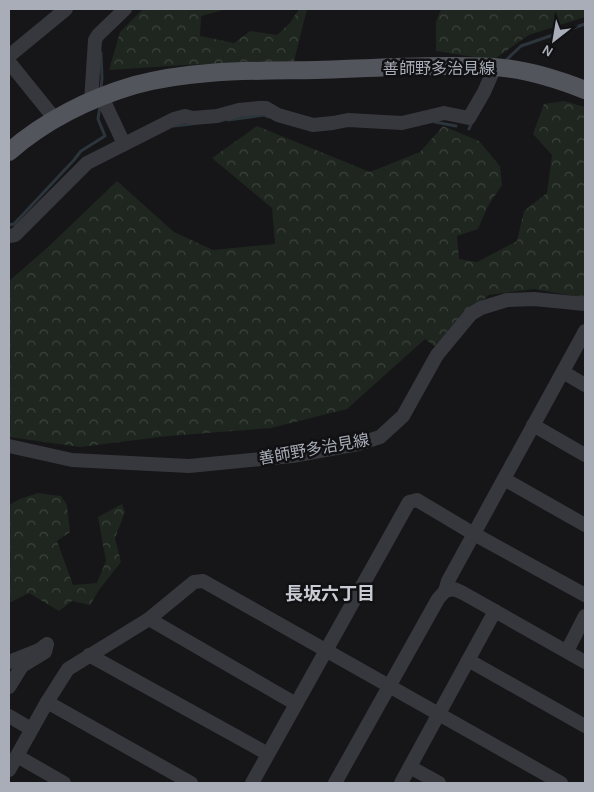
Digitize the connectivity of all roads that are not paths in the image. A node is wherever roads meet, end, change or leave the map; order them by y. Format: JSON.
{"nodes":[{"id":1,"x":66,"y":9,"type":"edge"},
{"id":2,"x":125,"y":9,"type":"edge"},
{"id":3,"x":9,"y":56,"type":"edge"},
{"id":4,"x":9,"y":62,"type":"edge"},
{"id":5,"x":495,"y":67,"type":"junction"},
{"id":6,"x":585,"y":90,"type":"edge"},
{"id":7,"x":99,"y":102,"type":"junction"},
{"id":8,"x":55,"y":119,"type":"junction"},
{"id":9,"x":130,"y":141,"type":"junction"},
{"id":10,"x":9,"y":152,"type":"edge"},
{"id":11,"x":9,"y":236,"type":"edge"},
{"id":12,"x":585,"y":304,"type":"edge"},
{"id":13,"x":585,"y":331,"type":"edge"},
{"id":14,"x":563,"y":372,"type":"junction"},
{"id":15,"x":585,"y":384,"type":"edge"},
{"id":16,"x":533,"y":425,"type":"junction"},
{"id":17,"x":9,"y":446,"type":"edge"},
{"id":18,"x":585,"y":454,"type":"edge"},
{"id":19,"x":504,"y":479,"type":"junction"},
{"id":20,"x":585,"y":525,"type":"edge"},
{"id":21,"x":474,"y":534,"type":"junction"},
{"id":22,"x":445,"y":591,"type":"junction"},
{"id":23,"x":585,"y":595,"type":"edge"},
{"id":24,"x":495,"y":611,"type":"junction"},
{"id":25,"x":585,"y":616,"type":"edge"},
{"id":26,"x":149,"y":619,"type":"junction"},
{"id":27,"x":326,"y":651,"type":"junction"},
{"id":28,"x":567,"y":652,"type":"junction"},
{"id":29,"x":89,"y":655,"type":"junction"},
{"id":30,"x":468,"y":660,"type":"junction"},
{"id":31,"x":9,"y":662,"type":"edge"},
{"id":32,"x":585,"y":662,"type":"edge"},
{"id":33,"x":389,"y":687,"type":"junction"},
{"id":34,"x":9,"y":688,"type":"edge"},
{"id":35,"x":47,"y":702,"type":"junction"},
{"id":36,"x":296,"y":704,"type":"junction"},
{"id":37,"x":438,"y":713,"type":"junction"},
{"id":38,"x":9,"y":716,"type":"edge"},
{"id":39,"x":585,"y":726,"type":"edge"},
{"id":40,"x":31,"y":729,"type":"junction"},
{"id":41,"x":268,"y":754,"type":"junction"},
{"id":42,"x":17,"y":756,"type":"junction"},
{"id":43,"x":410,"y":767,"type":"junction"},
{"id":44,"x":9,"y":770,"type":"edge"},
{"id":45,"x":64,"y":783,"type":"edge"},
{"id":46,"x":191,"y":783,"type":"edge"},
{"id":47,"x":252,"y":783,"type":"edge"},
{"id":48,"x":335,"y":783,"type":"edge"},
{"id":49,"x":401,"y":783,"type":"edge"},
{"id":50,"x":439,"y":783,"type":"edge"},
{"id":51,"x":561,"y":783,"type":"edge"}],
"edges":[{"from":1,"to":3,"type":"street"},
{"from":2,"to":7,"type":"street"},
{"from":4,"to":8,"type":"street"},
{"from":5,"to":6,"type":"main road","name":"善師野多治見線"},
{"from":5,"to":7,"type":"main road","name":"善師野多治見線"},
{"from":5,"to":9,"type":"street"},
{"from":7,"to":8,"type":"main road","name":"善師野多治見線"},
{"from":7,"to":9,"type":"street"},
{"from":8,"to":10,"type":"main road","name":"善師野多治見線"},
{"from":9,"to":11,"type":"street"},
{"from":12,"to":17,"type":"street","name":"善師野多治見線"},
{"from":13,"to":14,"type":"street"},
{"from":14,"to":15,"type":"street"},
{"from":14,"to":16,"type":"street"},
{"from":16,"to":18,"type":"street"},
{"from":16,"to":19,"type":"street"},
{"from":19,"to":20,"type":"street"},
{"from":19,"to":21,"type":"street"},
{"from":21,"to":22,"type":"street"},
{"from":21,"to":23,"type":"street"},
{"from":21,"to":27,"type":"street"},
{"from":22,"to":24,"type":"street"},
{"from":22,"to":33,"type":"street"},
{"from":24,"to":28,"type":"street"},
{"from":24,"to":30,"type":"street"},
{"from":25,"to":28,"type":"street"},
{"from":26,"to":27,"type":"street"},
{"from":26,"to":29,"type":"street"},
{"from":26,"to":36,"type":"street"},
{"from":27,"to":33,"type":"street"},
{"from":27,"to":36,"type":"street"},
{"from":28,"to":32,"type":"street"},
{"from":29,"to":35,"type":"street"},
{"from":29,"to":41,"type":"street"},
{"from":30,"to":37,"type":"street"},
{"from":30,"to":39,"type":"street"},
{"from":31,"to":34,"type":"street"},
{"from":33,"to":37,"type":"street"},
{"from":33,"to":48,"type":"street"},
{"from":35,"to":40,"type":"street"},
{"from":35,"to":46,"type":"street"},
{"from":36,"to":41,"type":"street"},
{"from":37,"to":43,"type":"street"},
{"from":37,"to":51,"type":"street"},
{"from":38,"to":40,"type":"street"},
{"from":40,"to":42,"type":"street"},
{"from":41,"to":47,"type":"street"},
{"from":42,"to":44,"type":"street"},
{"from":42,"to":45,"type":"street"},
{"from":43,"to":49,"type":"street"},
{"from":43,"to":50,"type":"street"}]}
